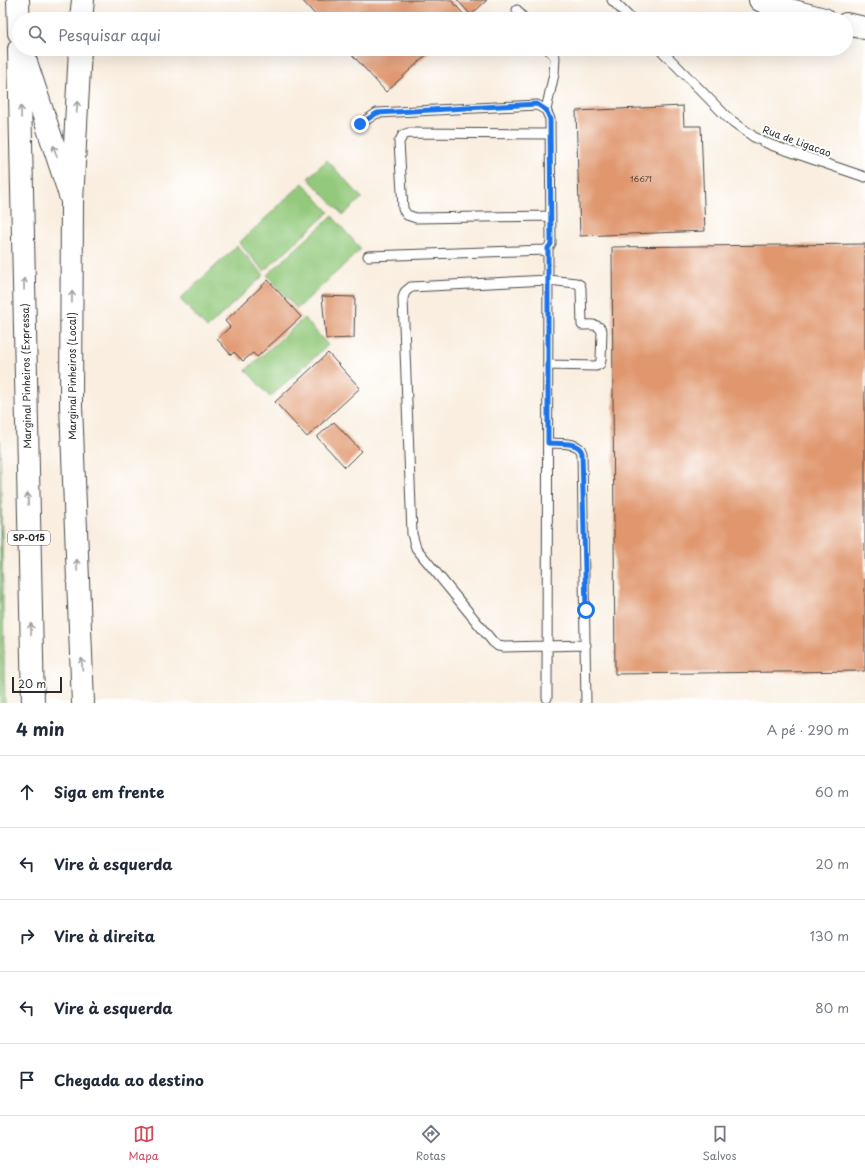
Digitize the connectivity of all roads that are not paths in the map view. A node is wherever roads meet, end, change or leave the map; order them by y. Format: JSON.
{"nodes":[{"id":1,"x":18,"y":0,"type":"edge"},
{"id":2,"x":83,"y":0,"type":"edge"},
{"id":3,"x":612,"y":0,"type":"edge"},
{"id":4,"x":760,"y":0,"type":"edge"},
{"id":5,"x":18,"y":12,"type":"edge"},
{"id":6,"x":82,"y":12,"type":"edge"},
{"id":7,"x":623,"y":12,"type":"edge"},
{"id":8,"x":798,"y":12,"type":"edge"},
{"id":9,"x":853,"y":25,"type":"edge"},
{"id":10,"x":865,"y":28,"type":"edge"},
{"id":11,"x":21,"y":56,"type":"edge"},
{"id":12,"x":23,"y":56,"type":"edge"},
{"id":13,"x":80,"y":56,"type":"edge"},
{"id":14,"x":554,"y":56,"type":"edge"},
{"id":15,"x":667,"y":56,"type":"edge"},
{"id":16,"x":546,"y":110,"type":"junction"},
{"id":17,"x":360,"y":124,"type":"dead end"},
{"id":18,"x":550,"y":134,"type":"junction"},
{"id":19,"x":865,"y":177,"type":"edge"},
{"id":20,"x":72,"y":201,"type":"junction"},
{"id":21,"x":551,"y":216,"type":"junction"},
{"id":22,"x":548,"y":248,"type":"junction"},
{"id":23,"x":368,"y":256,"type":"dead end"},
{"id":24,"x":548,"y":280,"type":"junction"},
{"id":25,"x":548,"y":365,"type":"junction"},
{"id":26,"x":548,"y":443,"type":"junction"},
{"id":27,"x":586,"y":645,"type":"junction"},
{"id":28,"x":547,"y":646,"type":"junction"},
{"id":29,"x":547,"y":698,"type":"dead end"},
{"id":30,"x":33,"y":703,"type":"edge"},
{"id":31,"x":84,"y":703,"type":"edge"},
{"id":32,"x":586,"y":703,"type":"edge"}],
"edges":[{"from":1,"to":5,"type":"main road"},
{"from":2,"to":6,"type":"main road"},
{"from":3,"to":7,"type":"lane"},
{"from":4,"to":8,"type":"main road"},
{"from":9,"to":10,"type":"main road"},
{"from":30,"to":11,"type":"main road","name":"Marginal Pinheiros (Expressa)","number":"SP-015","one_way":true},
{"from":20,"to":12,"type":"main road","one_way":true},
{"from":20,"to":13,"type":"main road","name":"Marginal Pinheiros (Local)","one_way":true},
{"from":14,"to":16,"type":"lane"},
{"from":15,"to":19,"type":"lane","name":"Rua de Ligacao"},
{"from":16,"to":17,"type":"lane"},
{"from":16,"to":18,"type":"lane"},
{"from":18,"to":21,"type":"lane"},
{"from":18,"to":21,"type":"lane"},
{"from":31,"to":20,"type":"main road","name":"Marginal Pinheiros (Local)","one_way":true},
{"from":21,"to":22,"type":"lane"},
{"from":22,"to":23,"type":"lane"},
{"from":22,"to":24,"type":"lane"},
{"from":24,"to":25,"type":"lane"},
{"from":24,"to":25,"type":"lane"},
{"from":24,"to":28,"type":"lane"},
{"from":25,"to":26,"type":"lane"},
{"from":26,"to":27,"type":"lane"},
{"from":26,"to":28,"type":"lane"},
{"from":27,"to":28,"type":"lane"},
{"from":27,"to":32,"type":"lane"},
{"from":28,"to":29,"type":"lane"}]}
